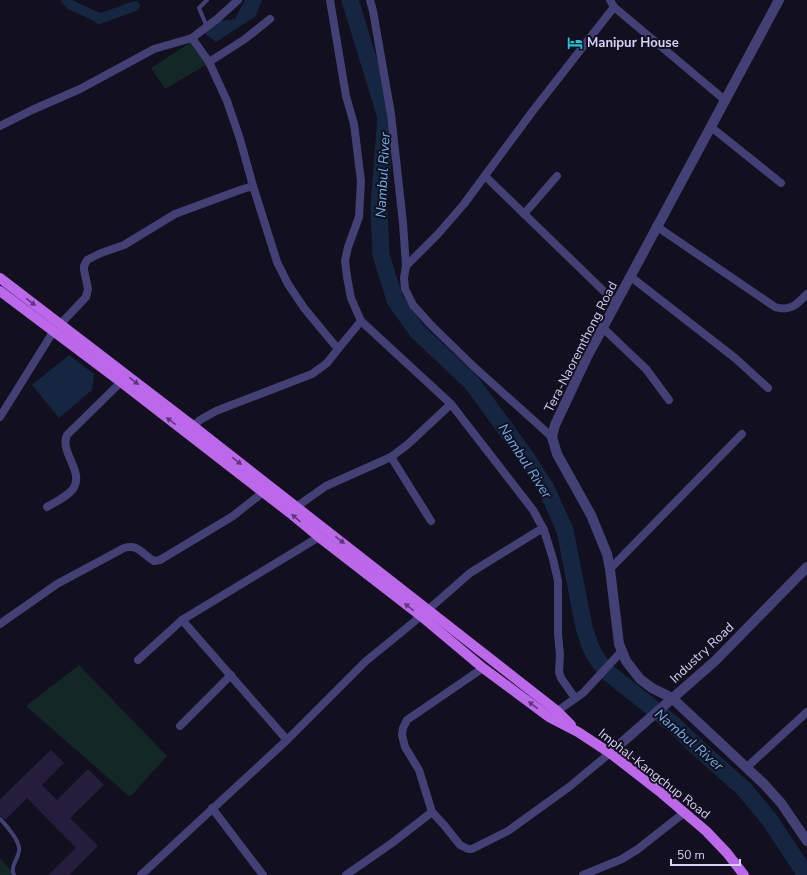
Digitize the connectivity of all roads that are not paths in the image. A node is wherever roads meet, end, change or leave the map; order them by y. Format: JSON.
{"nodes":[{"id":1,"x":207,"y":0,"type":"edge"},
{"id":2,"x":238,"y":0,"type":"edge"},
{"id":3,"x":330,"y":0,"type":"edge"},
{"id":4,"x":370,"y":0,"type":"edge"},
{"id":5,"x":779,"y":0,"type":"edge"},
{"id":6,"x":612,"y":4,"type":"edge"},
{"id":7,"x":270,"y":19,"type":"dead end"},
{"id":8,"x":207,"y":27,"type":"junction"},
{"id":9,"x":192,"y":38,"type":"junction"},
{"id":10,"x":209,"y":62,"type":"junction"},
{"id":11,"x":726,"y":101,"type":"junction"},
{"id":12,"x":0,"y":126,"type":"edge"},
{"id":13,"x":711,"y":127,"type":"junction"},
{"id":14,"x":485,"y":176,"type":"junction"},
{"id":15,"x":557,"y":176,"type":"dead end"},
{"id":16,"x":781,"y":183,"type":"dead end"},
{"id":17,"x":253,"y":186,"type":"junction"},
{"id":18,"x":524,"y":214,"type":"junction"},
{"id":19,"x":656,"y":226,"type":"junction"},
{"id":20,"x":406,"y":266,"type":"junction"},
{"id":21,"x":631,"y":277,"type":"junction"},
{"id":22,"x":0,"y":278,"type":"edge"},
{"id":23,"x":0,"y":291,"type":"edge"},
{"id":24,"x":807,"y":294,"type":"edge"},
{"id":25,"x":616,"y":303,"type":"junction"},
{"id":26,"x":361,"y":321,"type":"junction"},
{"id":27,"x":56,"y":328,"type":"junction"},
{"id":28,"x":603,"y":328,"type":"junction"},
{"id":29,"x":338,"y":349,"type":"junction"},
{"id":30,"x":121,"y":382,"type":"junction"},
{"id":31,"x":768,"y":388,"type":"dead end"},
{"id":32,"x":669,"y":400,"type":"dead end"},
{"id":33,"x":451,"y":404,"type":"junction"},
{"id":34,"x":0,"y":417,"type":"edge"},
{"id":35,"x":190,"y":429,"type":"junction"},
{"id":36,"x":742,"y":434,"type":"dead end"},
{"id":37,"x":552,"y":437,"type":"junction"},
{"id":38,"x":391,"y":457,"type":"junction"},
{"id":39,"x":267,"y":490,"type":"junction"},
{"id":40,"x":47,"y":507,"type":"dead end"},
{"id":41,"x":296,"y":507,"type":"junction"},
{"id":42,"x":431,"y":521,"type":"dead end"},
{"id":43,"x":544,"y":530,"type":"junction"},
{"id":44,"x":319,"y":537,"type":"junction"},
{"id":45,"x":807,"y":567,"type":"edge"},
{"id":46,"x":610,"y":570,"type":"junction"},
{"id":47,"x":425,"y":613,"type":"junction"},
{"id":48,"x":182,"y":620,"type":"junction"},
{"id":49,"x":0,"y":624,"type":"edge"},
{"id":50,"x":621,"y":652,"type":"junction"},
{"id":51,"x":138,"y":660,"type":"dead end"},
{"id":52,"x":483,"y":668,"type":"junction"},
{"id":53,"x":231,"y":675,"type":"junction"},
{"id":54,"x":576,"y":698,"type":"junction"},
{"id":55,"x":668,"y":702,"type":"junction"},
{"id":56,"x":807,"y":712,"type":"edge"},
{"id":57,"x":553,"y":714,"type":"junction"},
{"id":58,"x":180,"y":726,"type":"dead end"},
{"id":59,"x":287,"y":740,"type":"junction"},
{"id":60,"x":610,"y":753,"type":"junction"},
{"id":61,"x":747,"y":767,"type":"junction"},
{"id":62,"x":212,"y":808,"type":"junction"},
{"id":63,"x":432,"y":812,"type":"junction"},
{"id":64,"x":685,"y":812,"type":"junction"},
{"id":65,"x":0,"y":819,"type":"edge"},
{"id":66,"x":806,"y":839,"type":"edge"},
{"id":67,"x":14,"y":875,"type":"edge"},
{"id":68,"x":141,"y":875,"type":"edge"},
{"id":69,"x":263,"y":875,"type":"edge"},
{"id":70,"x":346,"y":875,"type":"edge"},
{"id":71,"x":583,"y":875,"type":"edge"},
{"id":72,"x":744,"y":875,"type":"edge"}],
"edges":[{"from":1,"to":8,"type":"lane"},
{"from":2,"to":8,"type":"street"},
{"from":3,"to":26,"type":"street"},
{"from":4,"to":20,"type":"street"},
{"from":5,"to":11,"type":"street","name":"Tera-Naoremthong Road"},
{"from":6,"to":11,"type":"street"},
{"from":6,"to":14,"type":"street"},
{"from":7,"to":10,"type":"street"},
{"from":8,"to":9,"type":"street"},
{"from":9,"to":10,"type":"street"},
{"from":9,"to":12,"type":"street"},
{"from":10,"to":17,"type":"street"},
{"from":11,"to":13,"type":"street","name":"Tera-Naoremthong Road"},
{"from":13,"to":16,"type":"street"},
{"from":13,"to":19,"type":"street","name":"Tera-Naoremthong Road"},
{"from":14,"to":18,"type":"street"},
{"from":14,"to":20,"type":"street"},
{"from":15,"to":18,"type":"street"},
{"from":17,"to":27,"type":"street"},
{"from":17,"to":29,"type":"street"},
{"from":18,"to":25,"type":"street"},
{"from":19,"to":21,"type":"street","name":"Tera-Naoremthong Road"},
{"from":19,"to":24,"type":"street"},
{"from":20,"to":37,"type":"street"},
{"from":21,"to":25,"type":"street","name":"Tera-Naoremthong Road"},
{"from":21,"to":31,"type":"street"},
{"from":22,"to":27,"type":"main road","one_way":true},
{"from":23,"to":27,"type":"main road"},
{"from":25,"to":28,"type":"street","name":"Tera-Naoremthong Road"},
{"from":26,"to":29,"type":"street"},
{"from":26,"to":33,"type":"street"},
{"from":27,"to":30,"type":"main road"},
{"from":27,"to":34,"type":"street"},
{"from":27,"to":35,"type":"main road","one_way":true},
{"from":28,"to":32,"type":"street"},
{"from":28,"to":37,"type":"street","name":"Tera-Naoremthong Road"},
{"from":29,"to":35,"type":"street"},
{"from":35,"to":30,"type":"main road","one_way":true},
{"from":30,"to":40,"type":"street"},
{"from":33,"to":38,"type":"street"},
{"from":33,"to":43,"type":"street"},
{"from":35,"to":39,"type":"main road"},
{"from":36,"to":46,"type":"street"},
{"from":37,"to":46,"type":"street"},
{"from":38,"to":41,"type":"street"},
{"from":38,"to":42,"type":"street"},
{"from":39,"to":41,"type":"main road"},
{"from":44,"to":39,"type":"main road","one_way":true},
{"from":39,"to":49,"type":"street"},
{"from":41,"to":47,"type":"main road","one_way":true},
{"from":43,"to":47,"type":"street"},
{"from":43,"to":54,"type":"street"},
{"from":47,"to":44,"type":"main road","one_way":true},
{"from":44,"to":48,"type":"street"},
{"from":45,"to":55,"type":"street","name":"Industry Road"},
{"from":46,"to":50,"type":"street"},
{"from":47,"to":52,"type":"main road"},
{"from":47,"to":57,"type":"main road"},
{"from":47,"to":59,"type":"street"},
{"from":48,"to":51,"type":"street"},
{"from":48,"to":53,"type":"street"},
{"from":50,"to":54,"type":"street"},
{"from":50,"to":55,"type":"street"},
{"from":57,"to":52,"type":"main road","one_way":true},
{"from":52,"to":63,"type":"street"},
{"from":53,"to":58,"type":"street"},
{"from":53,"to":59,"type":"street"},
{"from":54,"to":57,"type":"street"},
{"from":55,"to":60,"type":"street","name":"Industry Road"},
{"from":55,"to":61,"type":"street"},
{"from":56,"to":61,"type":"street"},
{"from":57,"to":60,"type":"main road","name":"Imphal-Kangchup Road"},
{"from":59,"to":62,"type":"street"},
{"from":60,"to":63,"type":"street"},
{"from":60,"to":64,"type":"main road","name":"Imphal-Kangchup Road"},
{"from":61,"to":66,"type":"street"},
{"from":62,"to":68,"type":"street"},
{"from":62,"to":69,"type":"street"},
{"from":63,"to":70,"type":"street"},
{"from":64,"to":71,"type":"street"},
{"from":64,"to":72,"type":"main road","name":"Imphal-Kangchup Road"},
{"from":65,"to":67,"type":"lane"}]}
